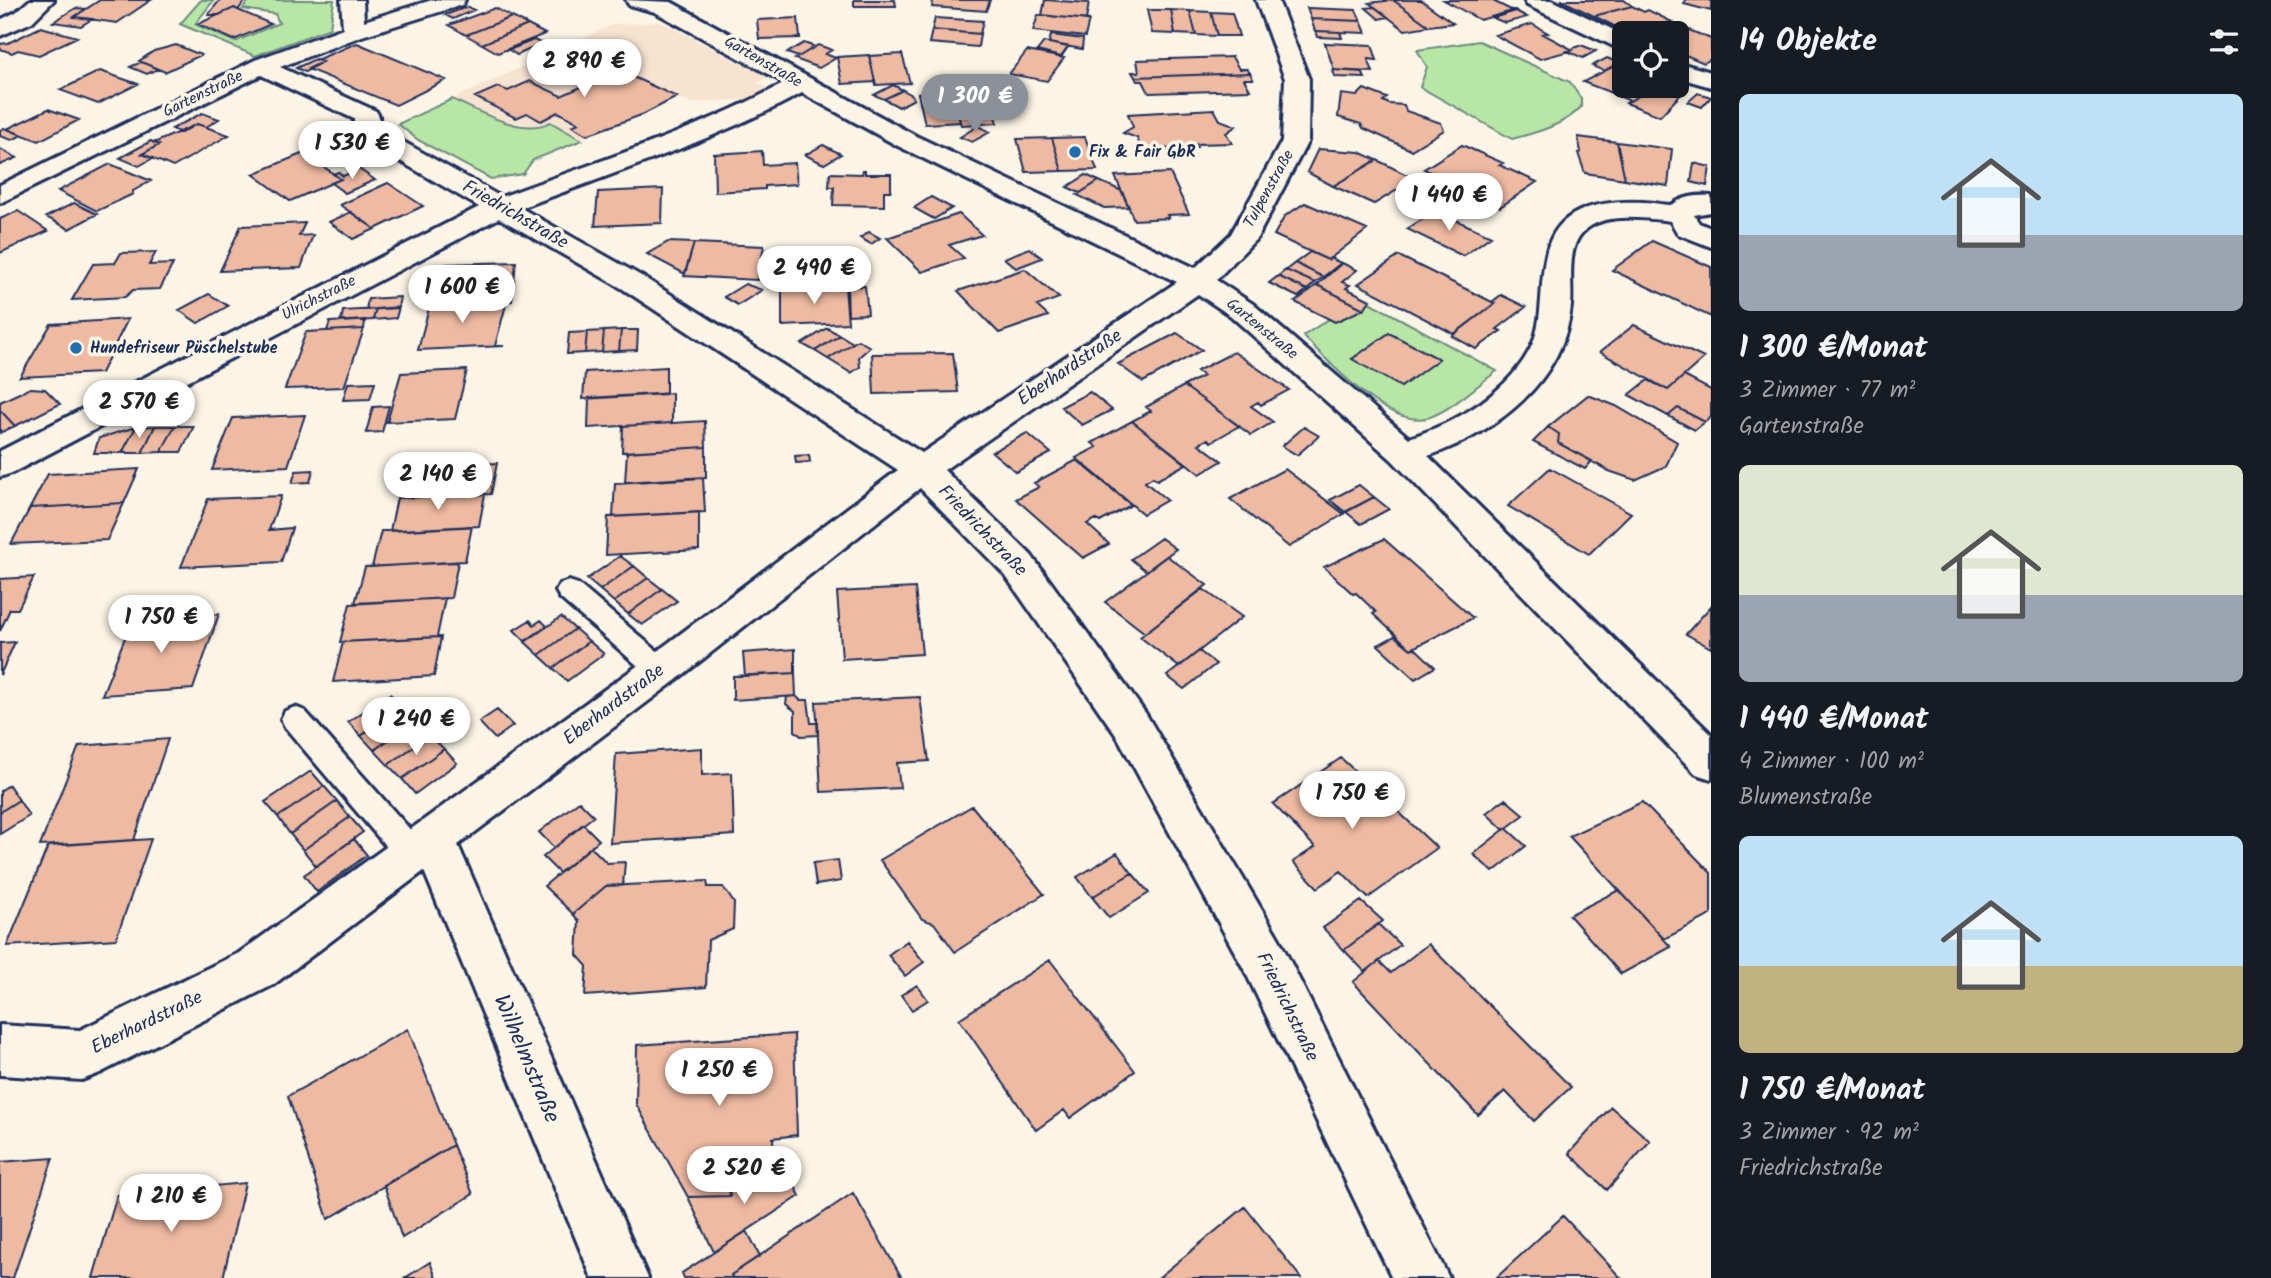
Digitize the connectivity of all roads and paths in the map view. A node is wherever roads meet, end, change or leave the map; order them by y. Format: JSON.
{"nodes":[{"id":1,"x":43,"y":0,"type":"edge"},
{"id":2,"x":352,"y":0,"type":"edge"},
{"id":3,"x":454,"y":0,"type":"edge"},
{"id":4,"x":637,"y":0,"type":"edge"},
{"id":5,"x":1267,"y":0,"type":"edge"},
{"id":6,"x":1535,"y":0,"type":"edge"},
{"id":7,"x":0,"y":29,"type":"edge"},
{"id":8,"x":354,"y":32,"type":"junction"},
{"id":9,"x":1612,"y":38,"type":"edge"},
{"id":10,"x":263,"y":65,"type":"junction"},
{"id":11,"x":1689,"y":73,"type":"edge"},
{"id":12,"x":1711,"y":80,"type":"edge"},
{"id":13,"x":800,"y":83,"type":"junction"},
{"id":14,"x":0,"y":195,"type":"edge"},
{"id":15,"x":1711,"y":204,"type":"edge"},
{"id":16,"x":500,"y":206,"type":"junction"},
{"id":17,"x":1680,"y":214,"type":"junction"},
{"id":18,"x":1711,"y":239,"type":"edge"},
{"id":19,"x":1198,"y":281,"type":"junction"},
{"id":20,"x":1404,"y":452,"type":"junction"},
{"id":21,"x":0,"y":465,"type":"edge"},
{"id":22,"x":922,"y":469,"type":"junction"},
{"id":23,"x":569,"y":591,"type":"dead end"},
{"id":24,"x":661,"y":670,"type":"junction"},
{"id":25,"x":295,"y":719,"type":"dead end"},
{"id":26,"x":1711,"y":761,"type":"edge"},
{"id":27,"x":422,"y":847,"type":"junction"},
{"id":28,"x":0,"y":1050,"type":"edge"},
{"id":29,"x":620,"y":1278,"type":"edge"},
{"id":30,"x":1421,"y":1278,"type":"edge"}],
"edges":[{"from":1,"to":7,"type":"street"},
{"from":2,"to":8,"type":"street"},
{"from":3,"to":8,"type":"street","name":"Gartenstraße"},
{"from":4,"to":13,"type":"street","name":"Gartenstraße"},
{"from":5,"to":19,"type":"street","name":"Tulpenstraße"},
{"from":6,"to":9,"type":"street"},
{"from":8,"to":10,"type":"street","name":"Gartenstraße"},
{"from":10,"to":14,"type":"street","name":"Gartenstraße"},
{"from":10,"to":16,"type":"street","name":"Friedrichstraße"},
{"from":11,"to":12,"type":"street"},
{"from":13,"to":16,"type":"street","name":"Ulrichstraße"},
{"from":13,"to":19,"type":"street","name":"Gartenstraße"},
{"from":15,"to":17,"type":"street"},
{"from":16,"to":21,"type":"street","name":"Ulrichstraße"},
{"from":16,"to":22,"type":"street","name":"Friedrichstraße"},
{"from":17,"to":18,"type":"street"},
{"from":17,"to":20,"type":"street"},
{"from":19,"to":20,"type":"street","name":"Gartenstraße"},
{"from":19,"to":22,"type":"street","name":"Eberhardstraße"},
{"from":20,"to":26,"type":"street","name":"Gartenstraße"},
{"from":22,"to":24,"type":"street","name":"Eberhardstraße"},
{"from":22,"to":30,"type":"street","name":"Friedrichstraße"},
{"from":23,"to":24,"type":"lane"},
{"from":24,"to":27,"type":"street","name":"Eberhardstraße"},
{"from":25,"to":27,"type":"lane"},
{"from":27,"to":28,"type":"street","name":"Eberhardstraße"},
{"from":27,"to":29,"type":"street","name":"Wilhelmstraße"}]}
